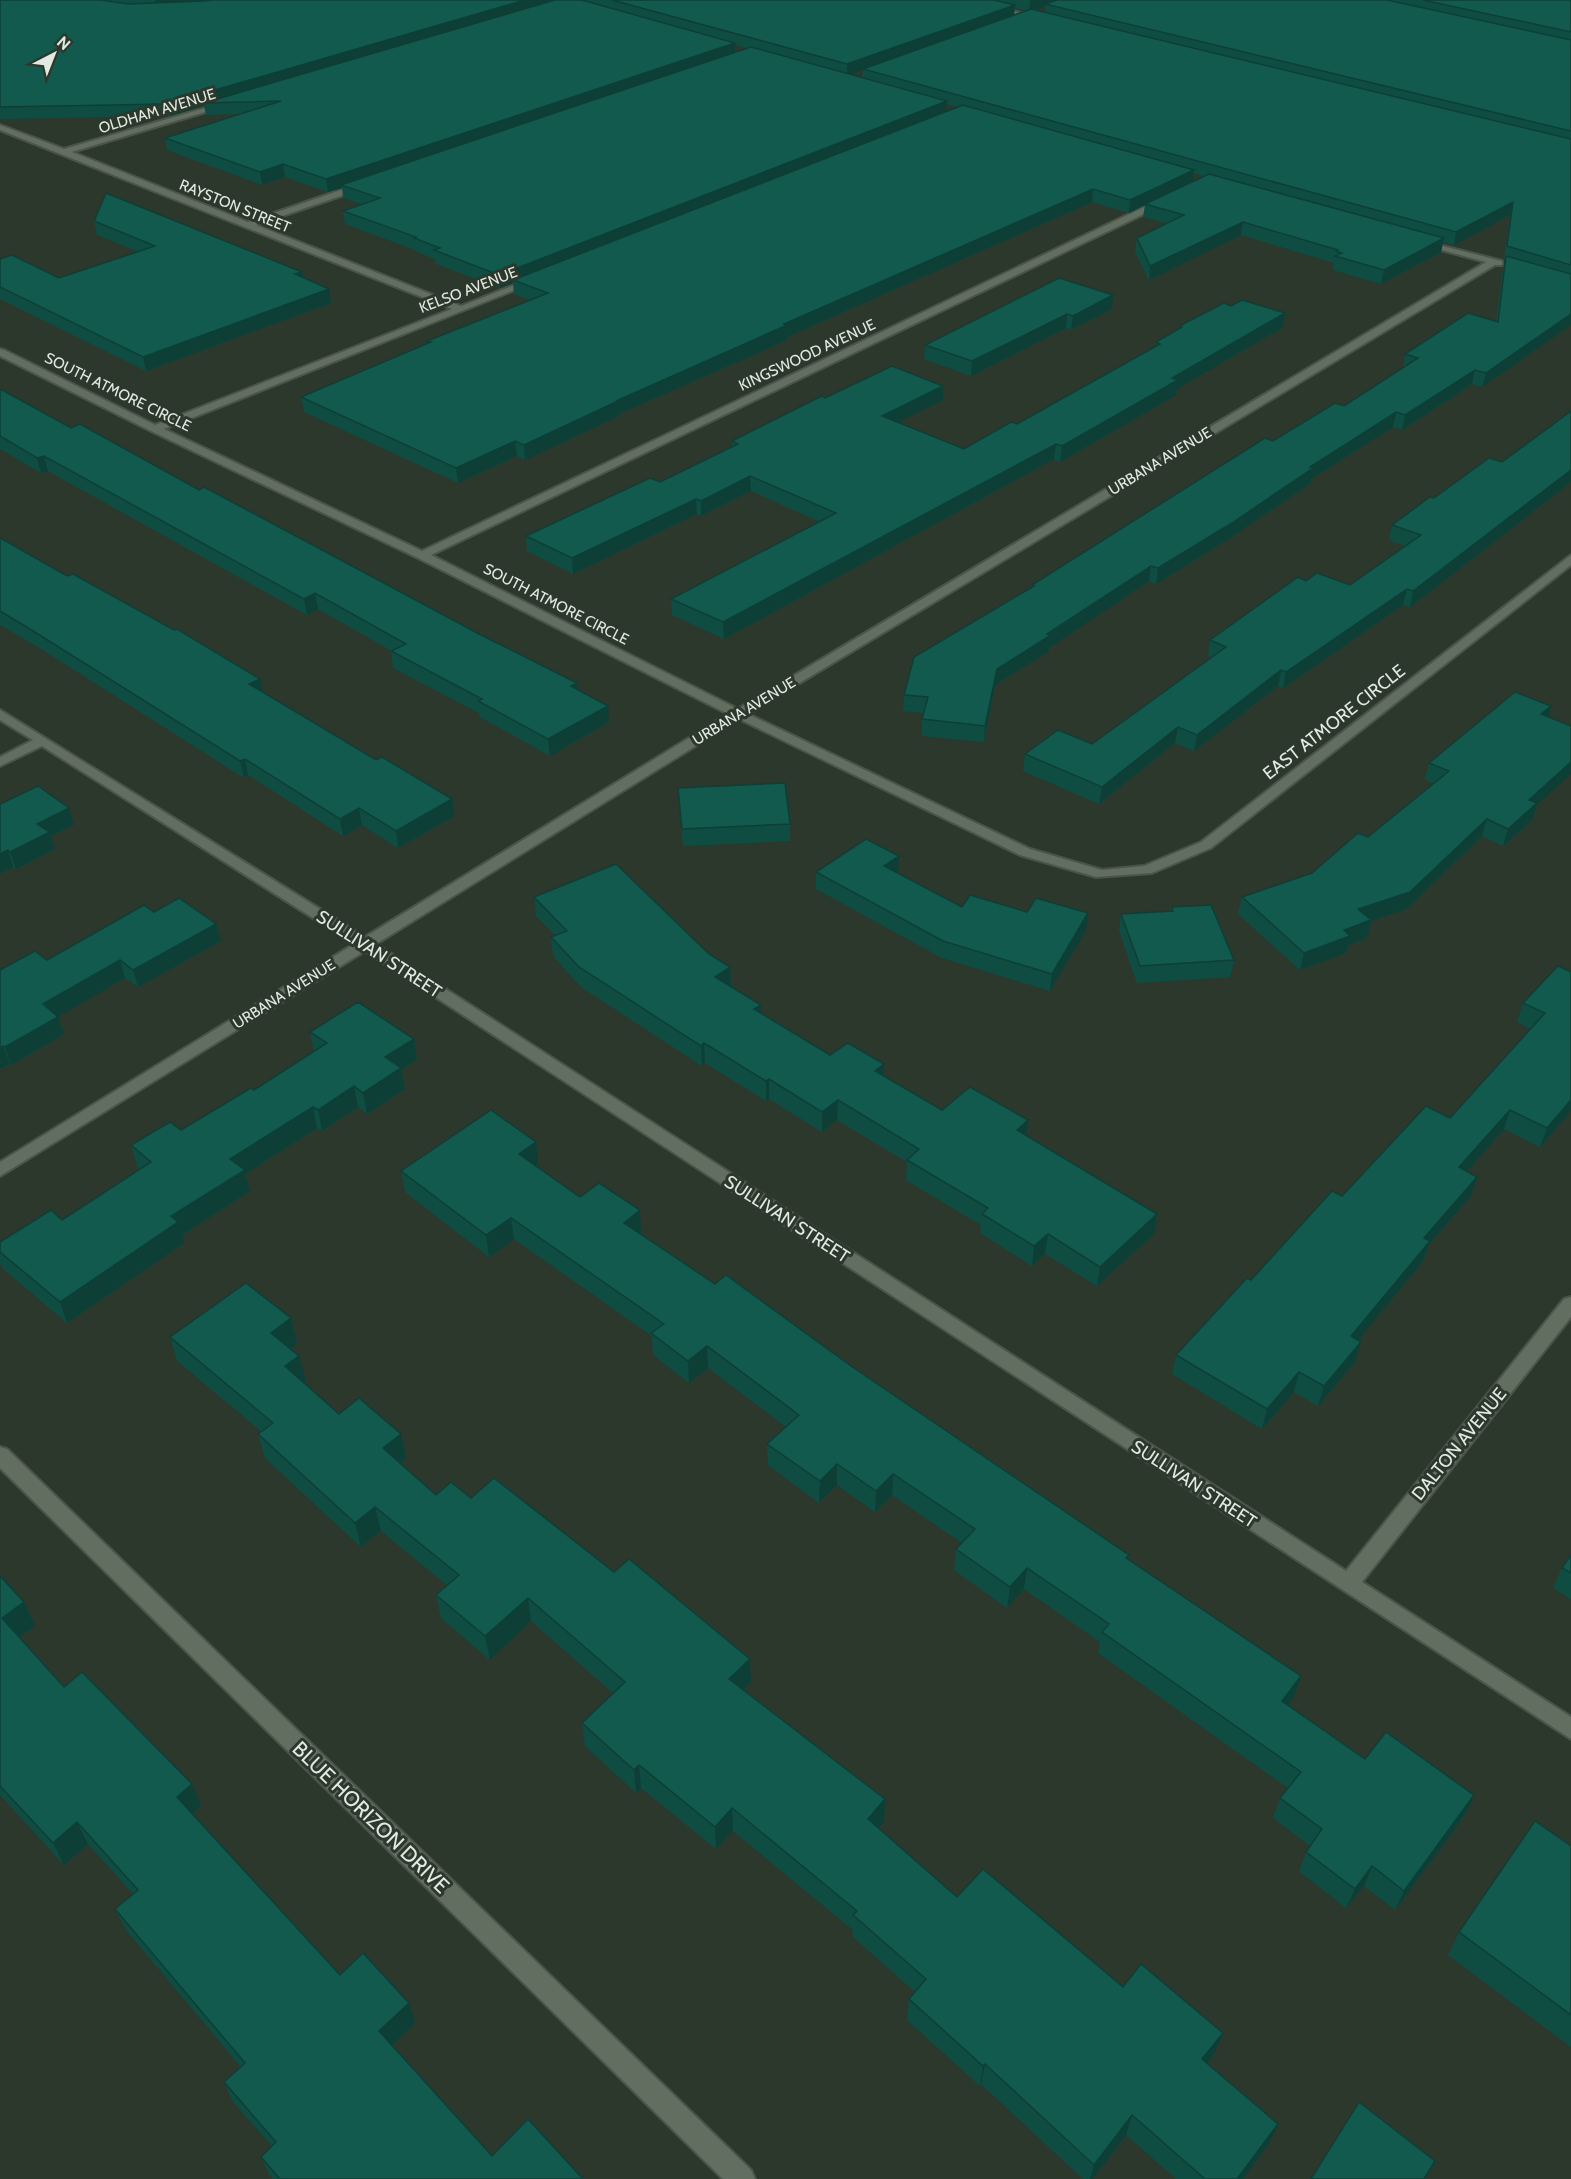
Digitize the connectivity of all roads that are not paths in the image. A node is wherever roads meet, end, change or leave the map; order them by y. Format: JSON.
{"nodes":[{"id":1,"x":963,"y":0,"type":"edge"},
{"id":2,"x":1048,"y":10,"type":"edge"},
{"id":3,"x":1029,"y":16,"type":"junction"},
{"id":4,"x":1019,"y":20,"type":"edge"},
{"id":5,"x":1052,"y":22,"type":"edge"},
{"id":6,"x":236,"y":102,"type":"edge"},
{"id":7,"x":0,"y":127,"type":"edge"},
{"id":8,"x":64,"y":152,"type":"junction"},
{"id":9,"x":370,"y":183,"type":"edge"},
{"id":10,"x":1173,"y":197,"type":"edge"},
{"id":11,"x":247,"y":225,"type":"junction"},
{"id":12,"x":1413,"y":239,"type":"edge"},
{"id":13,"x":549,"y":275,"type":"edge"},
{"id":14,"x":460,"y":309,"type":"junction"},
{"id":15,"x":0,"y":352,"type":"edge"},
{"id":16,"x":155,"y":429,"type":"junction"},
{"id":17,"x":422,"y":555,"type":"junction"},
{"id":18,"x":1571,"y":559,"type":"edge"},
{"id":19,"x":0,"y":714,"type":"edge"},
{"id":20,"x":738,"y":714,"type":"junction"},
{"id":21,"x":42,"y":741,"type":"junction"},
{"id":22,"x":0,"y":762,"type":"edge"},
{"id":23,"x":1101,"y":874,"type":"joint"},
{"id":24,"x":365,"y":944,"type":"junction"},
{"id":25,"x":0,"y":1170,"type":"edge"},
{"id":26,"x":1571,"y":1304,"type":"edge"},
{"id":27,"x":0,"y":1455,"type":"edge"},
{"id":28,"x":1348,"y":1584,"type":"junction"},
{"id":29,"x":1571,"y":1729,"type":"edge"},
{"id":30,"x":742,"y":2179,"type":"edge"}],
"edges":[{"from":1,"to":3,"type":"street"},
{"from":2,"to":3,"type":"street"},
{"from":3,"to":4,"type":"street"},
{"from":3,"to":5,"type":"street"},
{"from":6,"to":8,"type":"street","name":"OLDHAM AVENUE"},
{"from":7,"to":8,"type":"street","name":"RAYSTON STREET"},
{"from":8,"to":11,"type":"street","name":"RAYSTON STREET"},
{"from":9,"to":11,"type":"street"},
{"from":10,"to":17,"type":"street","name":"KINGSWOOD AVENUE"},
{"from":11,"to":14,"type":"street","name":"RAYSTON STREET"},
{"from":12,"to":20,"type":"street","name":"URBANA AVENUE"},
{"from":13,"to":14,"type":"street","name":"KELSO AVENUE"},
{"from":14,"to":16,"type":"street","name":"KELSO AVENUE"},
{"from":15,"to":16,"type":"street","name":"SOUTH ATMORE CIRCLE"},
{"from":16,"to":17,"type":"street","name":"SOUTH ATMORE CIRCLE"},
{"from":17,"to":20,"type":"street","name":"SOUTH ATMORE CIRCLE"},
{"from":18,"to":23,"type":"street","name":"EAST ATMORE CIRCLE"},
{"from":19,"to":21,"type":"street","name":"SULLIVAN STREET"},
{"from":20,"to":23,"type":"street","name":"SOUTH ATMORE CIRCLE"},
{"from":20,"to":24,"type":"street","name":"URBANA AVENUE"},
{"from":21,"to":22,"type":"street"},
{"from":21,"to":24,"type":"street","name":"SULLIVAN STREET"},
{"from":24,"to":25,"type":"street","name":"URBANA AVENUE"},
{"from":24,"to":28,"type":"street","name":"SULLIVAN STREET"},
{"from":26,"to":28,"type":"street","name":"DALTON AVENUE"},
{"from":27,"to":30,"type":"street","name":"BLUE HORIZON DRIVE"},
{"from":28,"to":29,"type":"street","name":"SULLIVAN STREET"}]}
